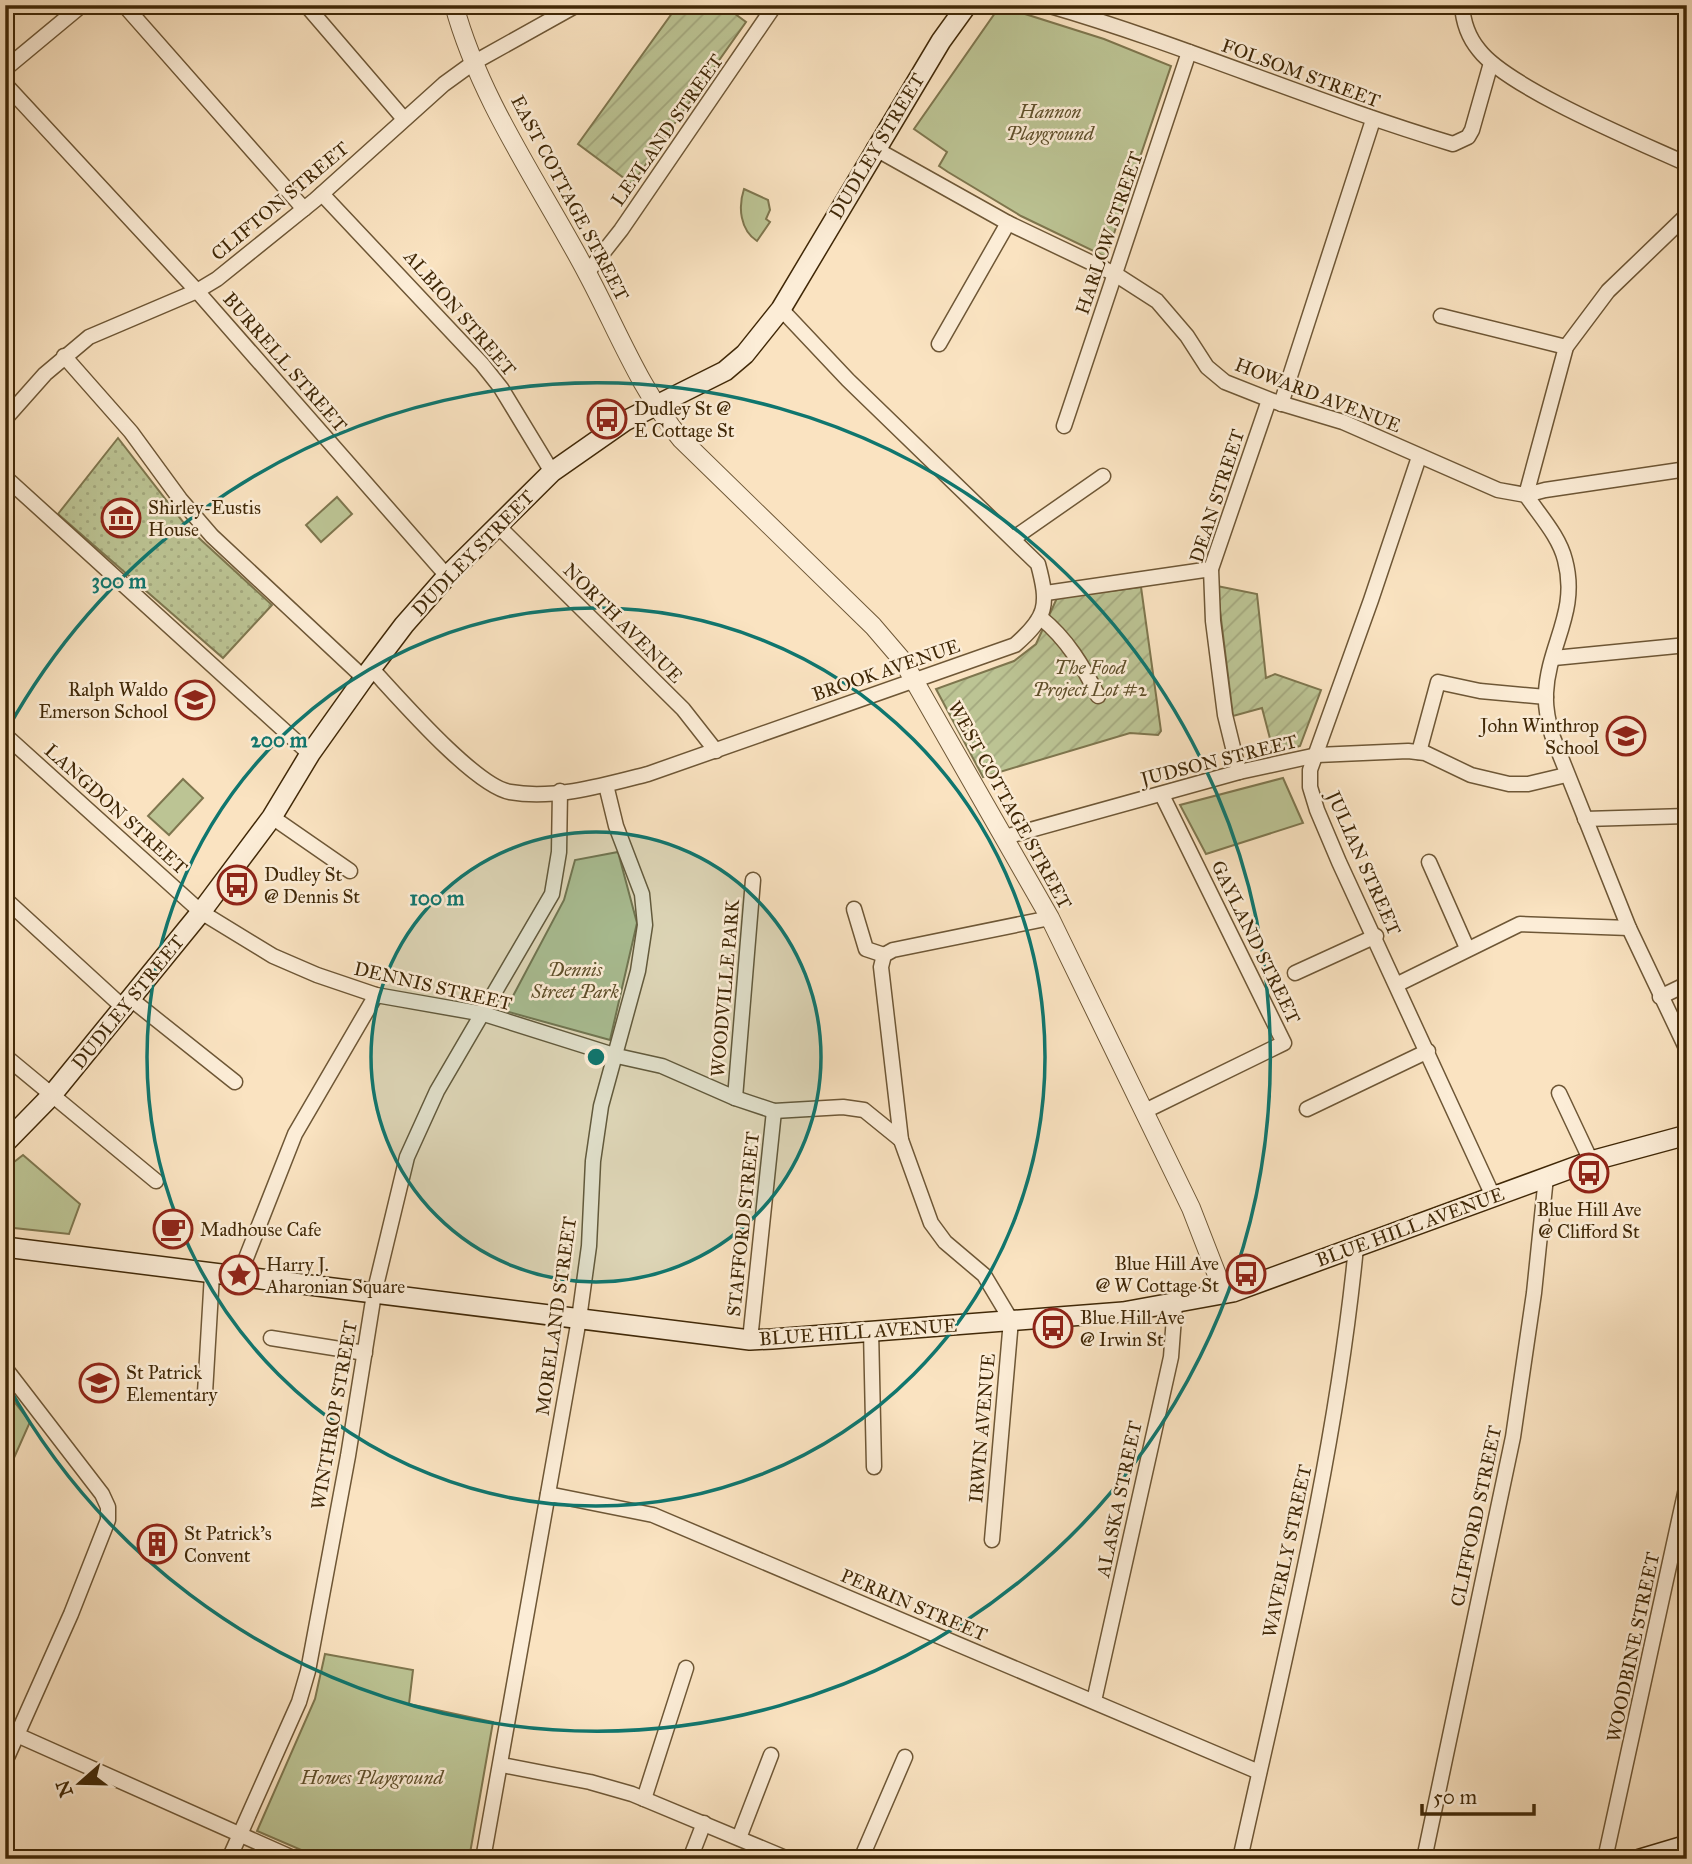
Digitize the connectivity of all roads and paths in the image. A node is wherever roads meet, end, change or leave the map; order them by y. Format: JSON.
{"nodes":[{"id":1,"x":82,"y":5,"type":"edge"},
{"id":2,"x":124,"y":5,"type":"edge"},
{"id":3,"x":306,"y":5,"type":"edge"},
{"id":4,"x":454,"y":5,"type":"edge"},
{"id":5,"x":578,"y":5,"type":"edge"},
{"id":6,"x":775,"y":5,"type":"edge"},
{"id":7,"x":967,"y":5,"type":"edge"},
{"id":8,"x":1047,"y":5,"type":"edge"},
{"id":9,"x":1462,"y":5,"type":"edge"},
{"id":10,"x":1189,"y":52,"type":"junction"},
{"id":11,"x":473,"y":63,"type":"junction"},
{"id":12,"x":1491,"y":63,"type":"junction"},
{"id":13,"x":5,"y":69,"type":"edge"},
{"id":14,"x":5,"y":84,"type":"edge"},
{"id":15,"x":404,"y":119,"type":"junction"},
{"id":16,"x":1373,"y":120,"type":"junction"},
{"id":17,"x":874,"y":148,"type":"junction"},
{"id":18,"x":1687,"y":164,"type":"edge"},
{"id":19,"x":322,"y":194,"type":"junction"},
{"id":20,"x":304,"y":209,"type":"junction"},
{"id":21,"x":1687,"y":215,"type":"edge"},
{"id":22,"x":1008,"y":223,"type":"junction"},
{"id":23,"x":587,"y":273,"type":"junction"},
{"id":24,"x":1115,"y":274,"type":"junction"},
{"id":25,"x":197,"y":291,"type":"junction"},
{"id":26,"x":781,"y":309,"type":"junction"},
{"id":27,"x":1441,"y":316,"type":"dead end"},
{"id":28,"x":939,"y":344,"type":"dead end"},
{"id":29,"x":1566,"y":347,"type":"junction"},
{"id":30,"x":64,"y":356,"type":"junction"},
{"id":31,"x":1275,"y":402,"type":"junction"},
{"id":32,"x":655,"y":408,"type":"junction"},
{"id":33,"x":5,"y":419,"type":"edge"},
{"id":34,"x":1065,"y":426,"type":"dead end"},
{"id":35,"x":1419,"y":457,"type":"junction"},
{"id":36,"x":1687,"y":469,"type":"edge"},
{"id":37,"x":552,"y":472,"type":"junction"},
{"id":38,"x":1103,"y":476,"type":"dead end"},
{"id":39,"x":5,"y":477,"type":"edge"},
{"id":40,"x":1526,"y":495,"type":"junction"},
{"id":41,"x":499,"y":527,"type":"junction"},
{"id":42,"x":1014,"y":538,"type":"junction"},
{"id":43,"x":1211,"y":569,"type":"junction"},
{"id":44,"x":447,"y":576,"type":"junction"},
{"id":45,"x":1046,"y":593,"type":"junction"},
{"id":46,"x":1041,"y":618,"type":"junction"},
{"id":47,"x":1687,"y":645,"type":"edge"},
{"id":48,"x":1554,"y":658,"type":"junction"},
{"id":49,"x":368,"y":674,"type":"junction"},
{"id":50,"x":914,"y":679,"type":"junction"},
{"id":51,"x":1098,"y":696,"type":"dead end"},
{"id":52,"x":1546,"y":697,"type":"junction"},
{"id":53,"x":5,"y":735,"type":"edge"},
{"id":54,"x":716,"y":751,"type":"junction"},
{"id":55,"x":1419,"y":752,"type":"junction"},
{"id":56,"x":310,"y":754,"type":"junction"},
{"id":57,"x":1317,"y":755,"type":"junction"},
{"id":58,"x":1240,"y":772,"type":"junction"},
{"id":59,"x":1566,"y":775,"type":"junction"},
{"id":60,"x":606,"y":785,"type":"junction"},
{"id":61,"x":560,"y":791,"type":"junction"},
{"id":62,"x":1162,"y":795,"type":"junction"},
{"id":63,"x":1687,"y":816,"type":"edge"},
{"id":64,"x":272,"y":817,"type":"junction"},
{"id":65,"x":1585,"y":820,"type":"junction"},
{"id":66,"x":1005,"y":837,"type":"junction"},
{"id":67,"x":1429,"y":862,"type":"dead end"},
{"id":68,"x":350,"y":870,"type":"dead end"},
{"id":69,"x":753,"y":880,"type":"dead end"},
{"id":70,"x":5,"y":899,"type":"edge"},
{"id":71,"x":854,"y":909,"type":"dead end"},
{"id":72,"x":201,"y":912,"type":"junction"},
{"id":73,"x":1050,"y":918,"type":"junction"},
{"id":74,"x":1629,"y":928,"type":"junction"},
{"id":75,"x":1376,"y":936,"type":"junction"},
{"id":76,"x":1467,"y":948,"type":"junction"},
{"id":77,"x":884,"y":954,"type":"junction"},
{"id":78,"x":1295,"y":973,"type":"dead end"},
{"id":79,"x":1398,"y":984,"type":"junction"},
{"id":80,"x":1687,"y":984,"type":"edge"},
{"id":81,"x":376,"y":995,"type":"junction"},
{"id":82,"x":1660,"y":997,"type":"junction"},
{"id":83,"x":128,"y":1005,"type":"junction"},
{"id":84,"x":484,"y":1014,"type":"junction"},
{"id":85,"x":1687,"y":1050,"type":"edge"},
{"id":86,"x":1428,"y":1051,"type":"junction"},
{"id":87,"x":5,"y":1056,"type":"edge"},
{"id":88,"x":617,"y":1056,"type":"junction"},
{"id":89,"x":235,"y":1082,"type":"dead end"},
{"id":90,"x":1559,"y":1093,"type":"dead end"},
{"id":91,"x":51,"y":1096,"type":"junction"},
{"id":92,"x":735,"y":1098,"type":"junction"},
{"id":93,"x":1307,"y":1109,"type":"dead end"},
{"id":94,"x":774,"y":1111,"type":"junction"},
{"id":95,"x":1145,"y":1111,"type":"junction"},
{"id":96,"x":1687,"y":1135,"type":"edge"},
{"id":97,"x":901,"y":1140,"type":"junction"},
{"id":98,"x":5,"y":1143,"type":"edge"},
{"id":99,"x":1591,"y":1161,"type":"junction"},
{"id":100,"x":1546,"y":1177,"type":"junction"},
{"id":101,"x":156,"y":1181,"type":"dead end"},
{"id":102,"x":1493,"y":1196,"type":"junction"},
{"id":103,"x":5,"y":1247,"type":"edge"},
{"id":104,"x":1356,"y":1248,"type":"junction"},
{"id":105,"x":212,"y":1274,"type":"junction"},
{"id":106,"x":239,"y":1276,"type":"junction"},
{"id":107,"x":1224,"y":1293,"type":"junction"},
{"id":108,"x":374,"y":1294,"type":"junction"},
{"id":109,"x":1175,"y":1304,"type":"junction"},
{"id":110,"x":579,"y":1319,"type":"junction"},
{"id":111,"x":1012,"y":1320,"type":"junction"},
{"id":112,"x":871,"y":1330,"type":"junction"},
{"id":113,"x":271,"y":1338,"type":"dead end"},
{"id":114,"x":750,"y":1340,"type":"junction"},
{"id":115,"x":365,"y":1353,"type":"junction"},
{"id":116,"x":5,"y":1368,"type":"edge"},
{"id":117,"x":205,"y":1393,"type":"dead end"},
{"id":118,"x":874,"y":1467,"type":"dead end"},
{"id":119,"x":1687,"y":1485,"type":"edge"},
{"id":120,"x":548,"y":1494,"type":"junction"},
{"id":121,"x":992,"y":1540,"type":"dead end"},
{"id":122,"x":686,"y":1668,"type":"dead end"},
{"id":123,"x":1094,"y":1701,"type":"junction"},
{"id":124,"x":17,"y":1735,"type":"junction"},
{"id":125,"x":771,"y":1755,"type":"dead end"},
{"id":126,"x":905,"y":1757,"type":"dead end"},
{"id":127,"x":5,"y":1762,"type":"edge"},
{"id":128,"x":502,"y":1765,"type":"junction"},
{"id":129,"x":1259,"y":1772,"type":"junction"},
{"id":130,"x":644,"y":1799,"type":"junction"},
{"id":131,"x":705,"y":1823,"type":"junction"},
{"id":132,"x":239,"y":1836,"type":"junction"},
{"id":133,"x":739,"y":1838,"type":"junction"},
{"id":134,"x":1687,"y":1845,"type":"edge"},
{"id":135,"x":229,"y":1859,"type":"edge"},
{"id":136,"x":295,"y":1859,"type":"edge"},
{"id":137,"x":483,"y":1859,"type":"edge"},
{"id":138,"x":690,"y":1859,"type":"edge"},
{"id":139,"x":788,"y":1859,"type":"edge"},
{"id":140,"x":861,"y":1859,"type":"edge"},
{"id":141,"x":1240,"y":1859,"type":"edge"},
{"id":142,"x":1424,"y":1859,"type":"edge"},
{"id":143,"x":1605,"y":1859,"type":"edge"},
{"id":144,"x":1640,"y":1859,"type":"edge"}],
"edges":[{"from":1,"to":13,"type":"street"},
{"from":2,"to":20,"type":"street"},
{"from":3,"to":15,"type":"street"},
{"from":4,"to":11,"type":"street","name":"EAST COTTAGE STREET"},
{"from":5,"to":11,"type":"street","name":"CLIFTON STREET"},
{"from":6,"to":23,"type":"street","name":"LEYLAND STREET"},
{"from":7,"to":17,"type":"main road","name":"DUDLEY STREET"},
{"from":8,"to":10,"type":"street","name":"FOLSOM STREET"},
{"from":9,"to":12,"type":"street"},
{"from":10,"to":16,"type":"street","name":"FOLSOM STREET"},
{"from":10,"to":24,"type":"street","name":"HARLOW STREET"},
{"from":11,"to":15,"type":"street","name":"CLIFTON STREET"},
{"from":11,"to":23,"type":"street","name":"EAST COTTAGE STREET"},
{"from":12,"to":16,"type":"street","name":"FOLSOM STREET"},
{"from":12,"to":18,"type":"street"},
{"from":14,"to":25,"type":"street","name":"BURRELL STREET"},
{"from":15,"to":19,"type":"street","name":"CLIFTON STREET"},
{"from":16,"to":31,"type":"street","name":"DEAN STREET"},
{"from":17,"to":22,"type":"street","name":"HOWARD AVENUE"},
{"from":17,"to":26,"type":"main road","name":"DUDLEY STREET"},
{"from":19,"to":20,"type":"street","name":"CLIFTON STREET"},
{"from":19,"to":37,"type":"street","name":"ALBION STREET"},
{"from":20,"to":25,"type":"street","name":"CLIFTON STREET"},
{"from":21,"to":29,"type":"street"},
{"from":22,"to":24,"type":"street","name":"HOWARD AVENUE"},
{"from":22,"to":28,"type":"street"},
{"from":23,"to":32,"type":"street","name":"EAST COTTAGE STREET"},
{"from":24,"to":31,"type":"street","name":"HOWARD AVENUE"},
{"from":24,"to":34,"type":"street","name":"HARLOW STREET"},
{"from":25,"to":30,"type":"street","name":"CLIFTON STREET"},
{"from":25,"to":44,"type":"street","name":"BURRELL STREET"},
{"from":26,"to":32,"type":"main road","name":"DUDLEY STREET"},
{"from":26,"to":42,"type":"street"},
{"from":27,"to":29,"type":"street"},
{"from":29,"to":40,"type":"street"},
{"from":30,"to":33,"type":"street","name":"CLIFTON STREET"},
{"from":30,"to":49,"type":"street","name":"BROOK AVENUE"},
{"from":31,"to":35,"type":"street","name":"HOWARD AVENUE"},
{"from":31,"to":43,"type":"street","name":"DEAN STREET"},
{"from":32,"to":37,"type":"main road","name":"DUDLEY STREET"},
{"from":32,"to":50,"type":"street","name":"WEST COTTAGE STREET"},
{"from":35,"to":40,"type":"street","name":"HOWARD AVENUE"},
{"from":35,"to":57,"type":"street","name":"JULIAN STREET"},
{"from":36,"to":40,"type":"street","name":"HOWARD AVENUE"},
{"from":37,"to":41,"type":"main road","name":"DUDLEY STREET"},
{"from":38,"to":42,"type":"street"},
{"from":39,"to":56,"type":"street"},
{"from":40,"to":48,"type":"street"},
{"from":41,"to":44,"type":"main road","name":"DUDLEY STREET"},
{"from":41,"to":54,"type":"street","name":"NORTH AVENUE"},
{"from":42,"to":45,"type":"street"},
{"from":43,"to":45,"type":"street"},
{"from":43,"to":58,"type":"street","name":"DEAN STREET"},
{"from":44,"to":49,"type":"main road","name":"DUDLEY STREET"},
{"from":45,"to":46,"type":"street"},
{"from":46,"to":50,"type":"street","name":"BROOK AVENUE"},
{"from":46,"to":51,"type":"street"},
{"from":47,"to":48,"type":"street"},
{"from":48,"to":52,"type":"street"},
{"from":49,"to":56,"type":"main road","name":"DUDLEY STREET"},
{"from":49,"to":61,"type":"street","name":"BROOK AVENUE"},
{"from":50,"to":54,"type":"street","name":"BROOK AVENUE"},
{"from":50,"to":66,"type":"street","name":"WEST COTTAGE STREET"},
{"from":52,"to":55,"type":"street"},
{"from":52,"to":59,"type":"street"},
{"from":53,"to":72,"type":"street","name":"LANGDON STREET"},
{"from":54,"to":60,"type":"street","name":"BROOK AVENUE"},
{"from":55,"to":57,"type":"street","name":"JUDSON STREET"},
{"from":55,"to":59,"type":"street","name":"JUDSON STREET"},
{"from":56,"to":64,"type":"main road","name":"DUDLEY STREET"},
{"from":57,"to":58,"type":"street","name":"JUDSON STREET"},
{"from":57,"to":75,"type":"street","name":"JULIAN STREET"},
{"from":58,"to":62,"type":"street","name":"JUDSON STREET"},
{"from":59,"to":65,"type":"street"},
{"from":60,"to":61,"type":"street","name":"BROOK AVENUE"},
{"from":60,"to":88,"type":"street","name":"MORELAND STREET"},
{"from":61,"to":84,"type":"street","name":"WINTHROP STREET"},
{"from":62,"to":66,"type":"street","name":"JUDSON STREET"},
{"from":62,"to":95,"type":"street","name":"GAYLAND STREET"},
{"from":63,"to":65,"type":"street"},
{"from":64,"to":68,"type":"street"},
{"from":64,"to":72,"type":"main road","name":"DUDLEY STREET"},
{"from":65,"to":74,"type":"street"},
{"from":66,"to":73,"type":"street","name":"WEST COTTAGE STREET"},
{"from":67,"to":76,"type":"street"},
{"from":69,"to":92,"type":"street","name":"WOODVILLE PARK"},
{"from":70,"to":83,"type":"street"},
{"from":71,"to":77,"type":"street"},
{"from":72,"to":81,"type":"street","name":"DENNIS STREET"},
{"from":72,"to":83,"type":"main road","name":"DUDLEY STREET"},
{"from":73,"to":77,"type":"street"},
{"from":73,"to":95,"type":"street","name":"WEST COTTAGE STREET"},
{"from":74,"to":76,"type":"street"},
{"from":74,"to":82,"type":"street"},
{"from":75,"to":78,"type":"street"},
{"from":75,"to":79,"type":"street","name":"JULIAN STREET"},
{"from":76,"to":79,"type":"street"},
{"from":77,"to":97,"type":"street"},
{"from":79,"to":86,"type":"street","name":"JULIAN STREET"},
{"from":80,"to":82,"type":"street"},
{"from":81,"to":84,"type":"street","name":"DENNIS STREET"},
{"from":81,"to":106,"type":"street"},
{"from":82,"to":85,"type":"street"},
{"from":83,"to":89,"type":"street"},
{"from":83,"to":91,"type":"main road","name":"DUDLEY STREET"},
{"from":84,"to":88,"type":"street","name":"DENNIS STREET"},
{"from":84,"to":108,"type":"street","name":"WINTHROP STREET"},
{"from":86,"to":93,"type":"street"},
{"from":86,"to":102,"type":"street","name":"JULIAN STREET"},
{"from":87,"to":91,"type":"street"},
{"from":88,"to":92,"type":"street","name":"DENNIS STREET"},
{"from":88,"to":110,"type":"street","name":"MORELAND STREET"},
{"from":90,"to":99,"type":"street"},
{"from":91,"to":98,"type":"main road","name":"DUDLEY STREET"},
{"from":91,"to":101,"type":"street"},
{"from":92,"to":94,"type":"street","name":"DENNIS STREET"},
{"from":94,"to":97,"type":"street","name":"DENNIS STREET"},
{"from":94,"to":114,"type":"street","name":"STAFFORD STREET"},
{"from":95,"to":107,"type":"street","name":"WEST COTTAGE STREET"},
{"from":96,"to":99,"type":"main road","name":"BLUE HILL AVENUE"},
{"from":97,"to":111,"type":"street"},
{"from":99,"to":100,"type":"main road","name":"BLUE HILL AVENUE"},
{"from":100,"to":102,"type":"main road","name":"BLUE HILL AVENUE"},
{"from":100,"to":142,"type":"street","name":"CLIFFORD STREET"},
{"from":102,"to":104,"type":"main road","name":"BLUE HILL AVENUE"},
{"from":103,"to":105,"type":"main road","name":"BLUE HILL AVENUE"},
{"from":104,"to":107,"type":"main road","name":"BLUE HILL AVENUE"},
{"from":104,"to":129,"type":"street","name":"WAVERLY STREET"},
{"from":105,"to":106,"type":"main road","name":"BLUE HILL AVENUE"},
{"from":105,"to":117,"type":"street"},
{"from":106,"to":108,"type":"main road","name":"BLUE HILL AVENUE"},
{"from":107,"to":109,"type":"main road","name":"BLUE HILL AVENUE"},
{"from":108,"to":110,"type":"main road","name":"BLUE HILL AVENUE"},
{"from":108,"to":115,"type":"street","name":"WINTHROP STREET"},
{"from":109,"to":111,"type":"main road","name":"BLUE HILL AVENUE"},
{"from":109,"to":123,"type":"street","name":"ALASKA STREET"},
{"from":110,"to":114,"type":"main road","name":"BLUE HILL AVENUE"},
{"from":110,"to":120,"type":"street","name":"MORELAND STREET"},
{"from":111,"to":112,"type":"main road","name":"BLUE HILL AVENUE"},
{"from":111,"to":121,"type":"street","name":"IRWIN AVENUE"},
{"from":112,"to":114,"type":"main road","name":"BLUE HILL AVENUE"},
{"from":112,"to":118,"type":"street"},
{"from":113,"to":115,"type":"street"},
{"from":115,"to":132,"type":"street","name":"WINTHROP STREET"},
{"from":116,"to":124,"type":"street"},
{"from":119,"to":143,"type":"street","name":"WOODBINE STREET"},
{"from":120,"to":123,"type":"street","name":"PERRIN STREET"},
{"from":120,"to":128,"type":"street","name":"MORELAND STREET"},
{"from":122,"to":130,"type":"street"},
{"from":123,"to":129,"type":"street","name":"PERRIN STREET"},
{"from":124,"to":127,"type":"street"},
{"from":124,"to":132,"type":"street"},
{"from":125,"to":133,"type":"street"},
{"from":126,"to":140,"type":"street"},
{"from":128,"to":130,"type":"street"},
{"from":128,"to":137,"type":"street","name":"MORELAND STREET"},
{"from":129,"to":141,"type":"street","name":"WAVERLY STREET"},
{"from":130,"to":131,"type":"street"},
{"from":131,"to":133,"type":"street"},
{"from":131,"to":138,"type":"street"},
{"from":132,"to":135,"type":"street","name":"WINTHROP STREET"},
{"from":132,"to":136,"type":"street"},
{"from":133,"to":139,"type":"street"},
{"from":134,"to":144,"type":"main road"}]}
